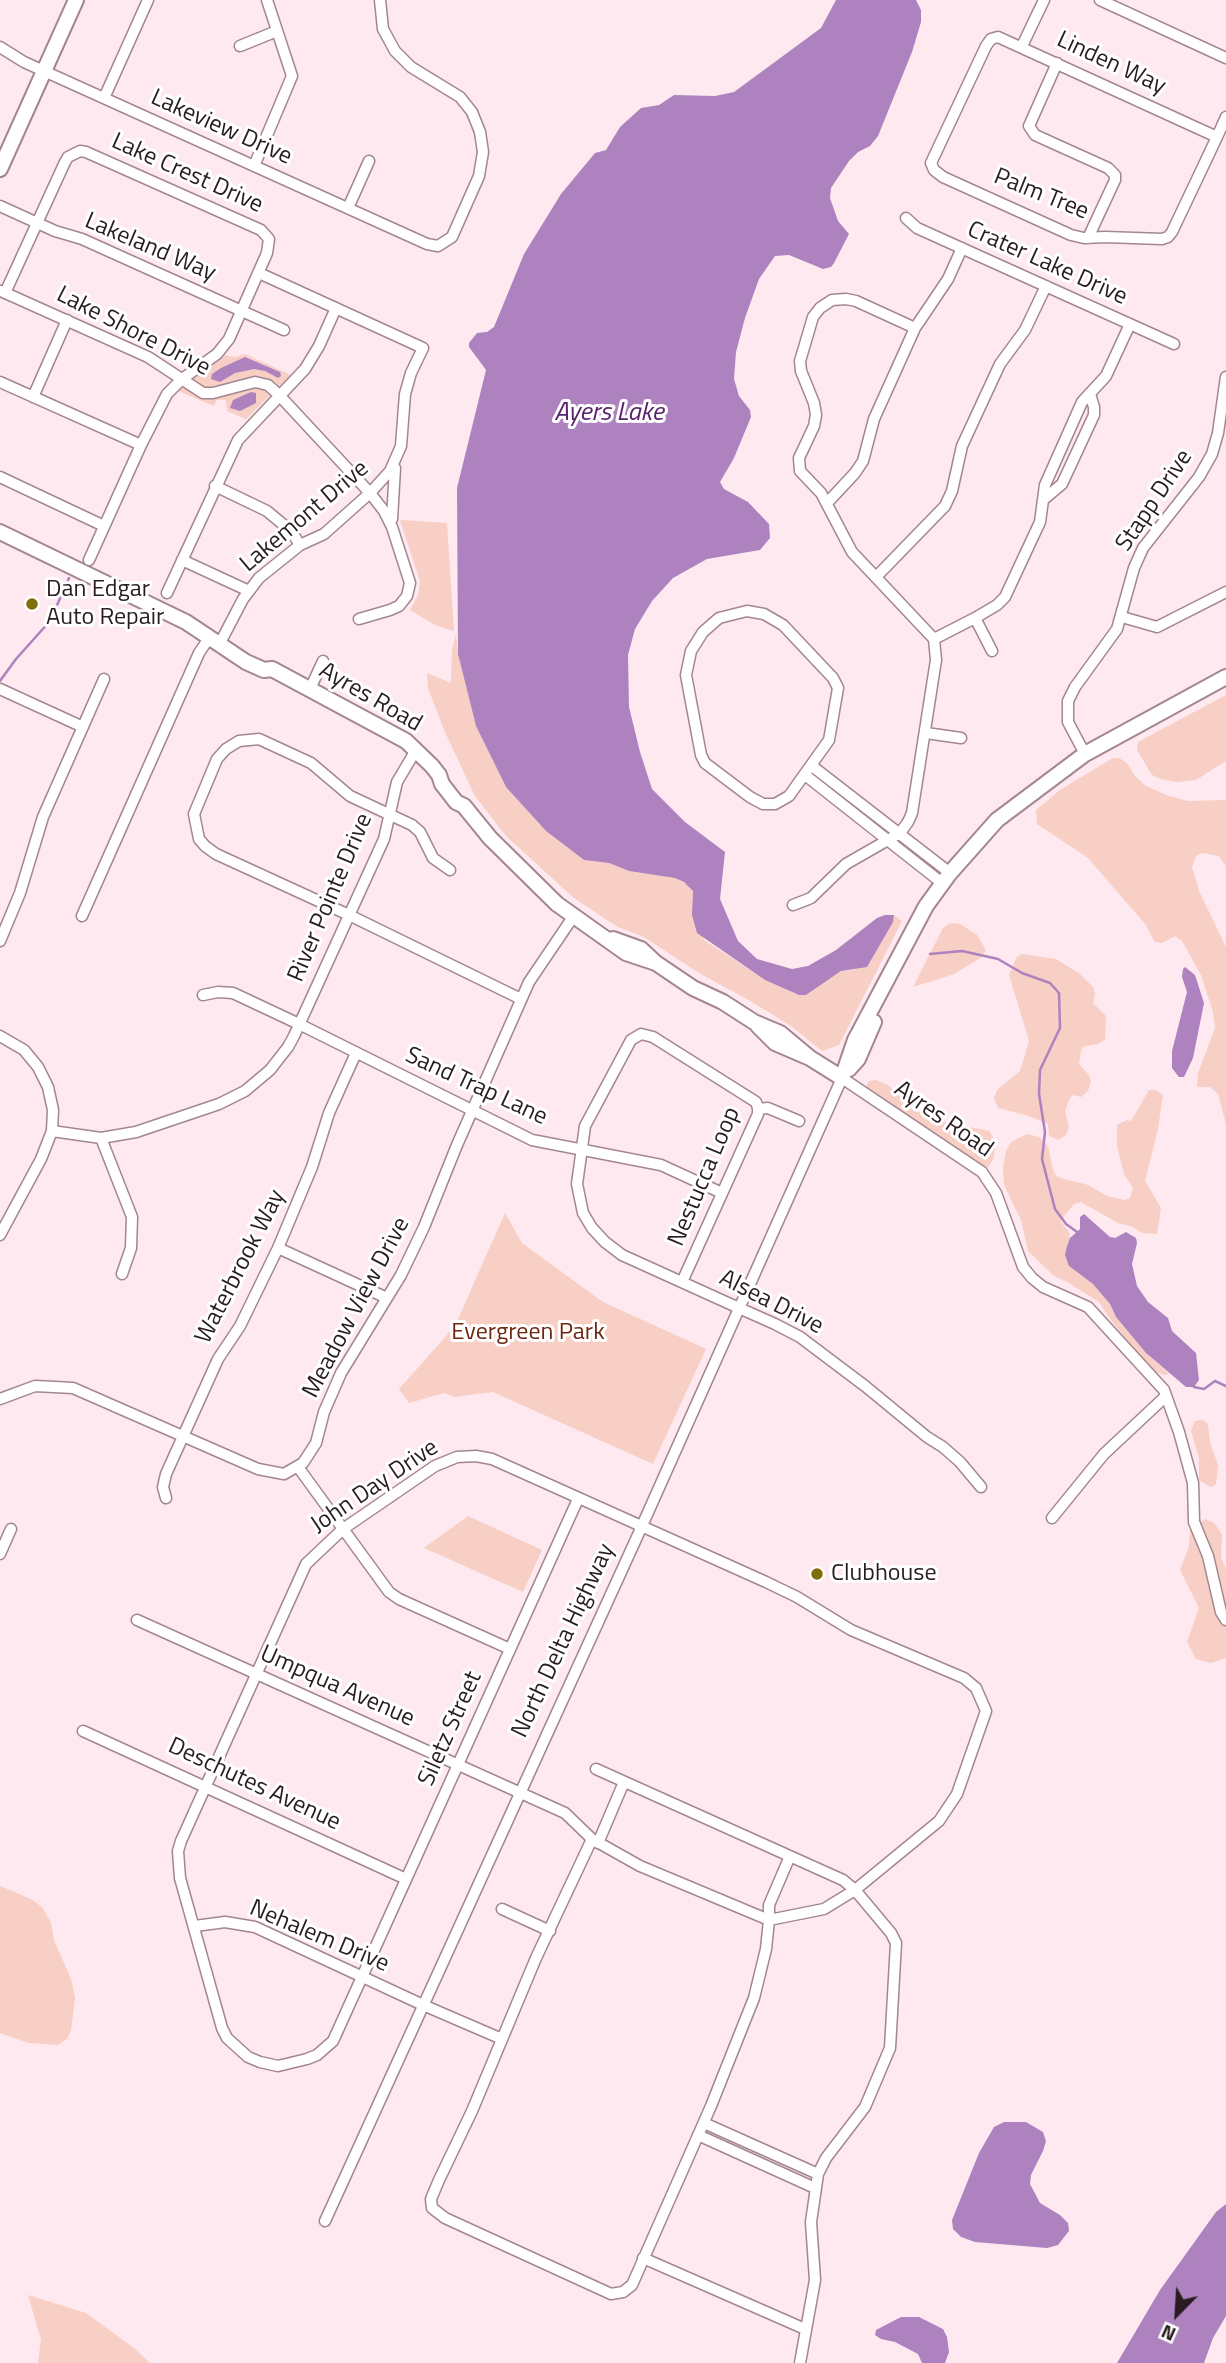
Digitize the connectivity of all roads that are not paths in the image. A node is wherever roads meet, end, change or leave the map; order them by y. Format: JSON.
{"nodes":[{"id":1,"x":76,"y":0,"type":"edge"},
{"id":2,"x":148,"y":0,"type":"edge"},
{"id":3,"x":267,"y":0,"type":"edge"},
{"id":4,"x":380,"y":0,"type":"edge"},
{"id":5,"x":1044,"y":0,"type":"edge"},
{"id":6,"x":1100,"y":0,"type":"edge"},
{"id":7,"x":277,"y":31,"type":"junction"},
{"id":8,"x":240,"y":46,"type":"dead end"},
{"id":9,"x":1022,"y":46,"type":"junction"},
{"id":10,"x":0,"y":47,"type":"edge"},
{"id":11,"x":1226,"y":58,"type":"edge"},
{"id":12,"x":1057,"y":63,"type":"junction"},
{"id":13,"x":44,"y":71,"type":"junction"},
{"id":14,"x":104,"y":98,"type":"junction"},
{"id":15,"x":1226,"y":117,"type":"edge"},
{"id":16,"x":1217,"y":136,"type":"junction"},
{"id":17,"x":369,"y":161,"type":"dead end"},
{"id":18,"x":254,"y":166,"type":"junction"},
{"id":19,"x":0,"y":169,"type":"edge"},
{"id":20,"x":937,"y":173,"type":"joint"},
{"id":21,"x":0,"y":206,"type":"edge"},
{"id":22,"x":348,"y":208,"type":"junction"},
{"id":23,"x":906,"y":218,"type":"dead end"},
{"id":24,"x":37,"y":223,"type":"junction"},
{"id":25,"x":1088,"y":238,"type":"junction"},
{"id":26,"x":962,"y":248,"type":"junction"},
{"id":27,"x":259,"y":273,"type":"junction"},
{"id":28,"x":1046,"y":286,"type":"junction"},
{"id":29,"x":3,"y":292,"type":"edge"},
{"id":30,"x":335,"y":308,"type":"junction"},
{"id":31,"x":242,"y":310,"type":"junction"},
{"id":32,"x":67,"y":320,"type":"junction"},
{"id":33,"x":1130,"y":324,"type":"junction"},
{"id":34,"x":915,"y":328,"type":"junction"},
{"id":35,"x":284,"y":330,"type":"dead end"},
{"id":36,"x":1174,"y":344,"type":"dead end"},
{"id":37,"x":1226,"y":377,"type":"edge"},
{"id":38,"x":182,"y":379,"type":"junction"},
{"id":39,"x":0,"y":382,"type":"edge"},
{"id":40,"x":1090,"y":394,"type":"junction"},
{"id":41,"x":279,"y":395,"type":"junction"},
{"id":42,"x":33,"y":397,"type":"junction"},
{"id":43,"x":141,"y":445,"type":"junction"},
{"id":44,"x":396,"y":462,"type":"junction"},
{"id":45,"x":0,"y":477,"type":"edge"},
{"id":46,"x":215,"y":486,"type":"junction"},
{"id":47,"x":370,"y":493,"type":"junction"},
{"id":48,"x":1043,"y":500,"type":"junction"},
{"id":49,"x":827,"y":503,"type":"junction"},
{"id":50,"x":104,"y":526,"type":"junction"},
{"id":51,"x":392,"y":527,"type":"junction"},
{"id":52,"x":0,"y":532,"type":"edge"},
{"id":53,"x":300,"y":545,"type":"junction"},
{"id":54,"x":89,"y":560,"type":"dead end"},
{"id":55,"x":182,"y":560,"type":"junction"},
{"id":56,"x":876,"y":577,"type":"junction"},
{"id":57,"x":249,"y":591,"type":"junction"},
{"id":58,"x":1226,"y":592,"type":"edge"},
{"id":59,"x":167,"y":593,"type":"dead end"},
{"id":60,"x":1122,"y":617,"type":"junction"},
{"id":61,"x":975,"y":618,"type":"junction"},
{"id":62,"x":359,"y":619,"type":"dead end"},
{"id":63,"x":934,"y":639,"type":"junction"},
{"id":64,"x":214,"y":642,"type":"junction"},
{"id":65,"x":992,"y":651,"type":"dead end"},
{"id":66,"x":323,"y":661,"type":"dead end"},
{"id":67,"x":1226,"y":677,"type":"edge"},
{"id":68,"x":104,"y":679,"type":"dead end"},
{"id":69,"x":0,"y":689,"type":"edge"},
{"id":70,"x":310,"y":689,"type":"junction"},
{"id":71,"x":83,"y":727,"type":"junction"},
{"id":72,"x":926,"y":733,"type":"junction"},
{"id":73,"x":961,"y":738,"type":"dead end"},
{"id":74,"x":416,"y":750,"type":"junction"},
{"id":75,"x":1085,"y":754,"type":"junction"},
{"id":76,"x":812,"y":766,"type":"junction"},
{"id":77,"x":805,"y":775,"type":"junction"},
{"id":78,"x":391,"y":814,"type":"junction"},
{"id":79,"x":900,"y":833,"type":"junction"},
{"id":80,"x":887,"y":839,"type":"junction"},
{"id":81,"x":450,"y":870,"type":"dead end"},
{"id":82,"x":946,"y":878,"type":"junction"},
{"id":83,"x":793,"y":905,"type":"dead end"},
{"id":84,"x":349,"y":915,"type":"junction"},
{"id":85,"x":82,"y":916,"type":"dead end"},
{"id":86,"x":573,"y":917,"type":"junction"},
{"id":87,"x":0,"y":941,"type":"edge"},
{"id":88,"x":203,"y":995,"type":"dead end"},
{"id":89,"x":521,"y":999,"type":"junction"},
{"id":90,"x":299,"y":1024,"type":"junction"},
{"id":91,"x":0,"y":1036,"type":"edge"},
{"id":92,"x":356,"y":1053,"type":"junction"},
{"id":93,"x":842,"y":1078,"type":"junction"},
{"id":94,"x":758,"y":1109,"type":"junction"},
{"id":95,"x":472,"y":1110,"type":"junction"},
{"id":96,"x":799,"y":1121,"type":"dead end"},
{"id":97,"x":52,"y":1131,"type":"junction"},
{"id":98,"x":101,"y":1138,"type":"junction"},
{"id":99,"x":581,"y":1150,"type":"junction"},
{"id":100,"x":722,"y":1193,"type":"junction"},
{"id":101,"x":0,"y":1235,"type":"edge"},
{"id":102,"x":278,"y":1248,"type":"junction"},
{"id":103,"x":122,"y":1274,"type":"dead end"},
{"id":104,"x":682,"y":1282,"type":"junction"},
{"id":105,"x":387,"y":1298,"type":"junction"},
{"id":106,"x":739,"y":1308,"type":"junction"},
{"id":107,"x":1166,"y":1396,"type":"junction"},
{"id":108,"x":0,"y":1399,"type":"edge"},
{"id":109,"x":183,"y":1436,"type":"junction"},
{"id":110,"x":299,"y":1467,"type":"junction"},
{"id":111,"x":981,"y":1487,"type":"dead end"},
{"id":112,"x":166,"y":1498,"type":"dead end"},
{"id":113,"x":578,"y":1499,"type":"junction"},
{"id":114,"x":1052,"y":1518,"type":"dead end"},
{"id":115,"x":642,"y":1526,"type":"junction"},
{"id":116,"x":11,"y":1529,"type":"dead end"},
{"id":117,"x":343,"y":1529,"type":"junction"},
{"id":118,"x":0,"y":1554,"type":"edge"},
{"id":119,"x":137,"y":1620,"type":"dead end"},
{"id":120,"x":1226,"y":1620,"type":"edge"},
{"id":121,"x":510,"y":1649,"type":"junction"},
{"id":122,"x":256,"y":1674,"type":"junction"},
{"id":123,"x":83,"y":1731,"type":"dead end"},
{"id":124,"x":459,"y":1765,"type":"junction"},
{"id":125,"x":596,"y":1769,"type":"dead end"},
{"id":126,"x":624,"y":1782,"type":"junction"},
{"id":127,"x":206,"y":1786,"type":"junction"},
{"id":128,"x":520,"y":1792,"type":"junction"},
{"id":129,"x":595,"y":1841,"type":"junction"},
{"id":130,"x":790,"y":1856,"type":"junction"},
{"id":131,"x":406,"y":1879,"type":"junction"},
{"id":132,"x":855,"y":1890,"type":"junction"},
{"id":133,"x":502,"y":1909,"type":"dead end"},
{"id":134,"x":769,"y":1920,"type":"junction"},
{"id":135,"x":195,"y":1926,"type":"junction"},
{"id":136,"x":550,"y":1931,"type":"junction"},
{"id":137,"x":363,"y":1977,"type":"junction"},
{"id":138,"x":423,"y":2005,"type":"junction"},
{"id":139,"x":502,"y":2039,"type":"junction"},
{"id":140,"x":704,"y":2123,"type":"junction"},
{"id":141,"x":698,"y":2135,"type":"junction"},
{"id":142,"x":818,"y":2174,"type":"junction"},
{"id":143,"x":815,"y":2188,"type":"junction"},
{"id":144,"x":325,"y":2221,"type":"dead end"},
{"id":145,"x":643,"y":2258,"type":"junction"},
{"id":146,"x":806,"y":2329,"type":"junction"},
{"id":147,"x":800,"y":2363,"type":"edge"}],
"edges":[{"from":1,"to":13,"type":"street"},
{"from":2,"to":14,"type":"street"},
{"from":3,"to":7,"type":"street"},
{"from":4,"to":22,"type":"street","name":"Lakeview Drive"},
{"from":5,"to":9,"type":"street"},
{"from":6,"to":11,"type":"street"},
{"from":7,"to":8,"type":"street"},
{"from":7,"to":18,"type":"street"},
{"from":9,"to":12,"type":"street","name":"Linden Way"},
{"from":9,"to":20,"type":"street","name":"Linden Way"},
{"from":10,"to":13,"type":"street","name":"Lakeview Drive"},
{"from":12,"to":16,"type":"street","name":"Linden Way"},
{"from":12,"to":25,"type":"street"},
{"from":13,"to":14,"type":"street","name":"Lakeview Drive"},
{"from":13,"to":19,"type":"street"},
{"from":14,"to":18,"type":"street","name":"Lakeview Drive"},
{"from":15,"to":16,"type":"street"},
{"from":16,"to":25,"type":"street","name":"Palm Tree"},
{"from":17,"to":22,"type":"street"},
{"from":18,"to":22,"type":"street","name":"Lakeview Drive"},
{"from":20,"to":25,"type":"street","name":"Palm Tree"},
{"from":21,"to":24,"type":"street","name":"Lakeland Way"},
{"from":23,"to":26,"type":"street","name":"Crater Lake Drive"},
{"from":24,"to":27,"type":"street","name":"Lake Crest Drive"},
{"from":24,"to":29,"type":"street","name":"Lake Crest Drive"},
{"from":24,"to":31,"type":"street","name":"Lakeland Way"},
{"from":26,"to":28,"type":"street","name":"Crater Lake Drive"},
{"from":26,"to":34,"type":"street"},
{"from":27,"to":30,"type":"street","name":"Lakemont Drive"},
{"from":27,"to":31,"type":"street"},
{"from":28,"to":33,"type":"street","name":"Crater Lake Drive"},
{"from":28,"to":56,"type":"street"},
{"from":29,"to":32,"type":"street","name":"Lake Shore Drive"},
{"from":30,"to":41,"type":"street"},
{"from":30,"to":44,"type":"street","name":"Lakemont Drive"},
{"from":31,"to":35,"type":"street","name":"Lakeland Way"},
{"from":31,"to":38,"type":"street"},
{"from":32,"to":38,"type":"street","name":"Lake Shore Drive"},
{"from":32,"to":42,"type":"street"},
{"from":33,"to":36,"type":"street","name":"Crater Lake Drive"},
{"from":33,"to":40,"type":"street"},
{"from":34,"to":49,"type":"street"},
{"from":34,"to":49,"type":"street"},
{"from":37,"to":60,"type":"street","name":"Stapp Drive"},
{"from":38,"to":41,"type":"street","name":"Lake Shore Drive"},
{"from":38,"to":43,"type":"street"},
{"from":39,"to":42,"type":"street"},
{"from":40,"to":48,"type":"street"},
{"from":40,"to":48,"type":"street"},
{"from":41,"to":46,"type":"street"},
{"from":41,"to":47,"type":"street","name":"Lake Shore Drive"},
{"from":42,"to":43,"type":"street"},
{"from":43,"to":50,"type":"street"},
{"from":44,"to":47,"type":"street","name":"Lakemont Drive"},
{"from":44,"to":51,"type":"street"},
{"from":45,"to":50,"type":"street"},
{"from":46,"to":53,"type":"street"},
{"from":46,"to":55,"type":"street"},
{"from":47,"to":51,"type":"street","name":"Lake Shore Drive"},
{"from":47,"to":53,"type":"street","name":"Lakemont Drive"},
{"from":48,"to":61,"type":"street"},
{"from":49,"to":56,"type":"street"},
{"from":50,"to":54,"type":"street"},
{"from":51,"to":62,"type":"street","name":"Lake Shore Drive"},
{"from":52,"to":64,"type":"street","name":"Ayres Road"},
{"from":53,"to":57,"type":"street","name":"Lakemont Drive"},
{"from":55,"to":57,"type":"street"},
{"from":55,"to":59,"type":"street"},
{"from":56,"to":63,"type":"street"},
{"from":57,"to":64,"type":"street","name":"Lakemont Drive"},
{"from":58,"to":60,"type":"street"},
{"from":60,"to":75,"type":"street","name":"Stapp Drive"},
{"from":61,"to":63,"type":"street"},
{"from":61,"to":65,"type":"street"},
{"from":63,"to":72,"type":"street"},
{"from":64,"to":70,"type":"street","name":"Ayres Road"},
{"from":64,"to":85,"type":"street","name":"Lakemont Drive"},
{"from":66,"to":70,"type":"street"},
{"from":67,"to":75,"type":"street","name":"North Delta Highway"},
{"from":68,"to":71,"type":"street"},
{"from":69,"to":71,"type":"street"},
{"from":70,"to":74,"type":"street","name":"Ayres Road"},
{"from":71,"to":87,"type":"street"},
{"from":72,"to":73,"type":"street"},
{"from":72,"to":79,"type":"street"},
{"from":74,"to":78,"type":"street","name":"River Pointe Drive"},
{"from":74,"to":86,"type":"street","name":"Ayres Road"},
{"from":75,"to":82,"type":"street","name":"North Delta Highway"},
{"from":76,"to":77,"type":"street"},
{"from":76,"to":77,"type":"street"},
{"from":76,"to":79,"type":"street"},
{"from":77,"to":80,"type":"street"},
{"from":78,"to":81,"type":"street"},
{"from":78,"to":84,"type":"street","name":"River Pointe Drive"},
{"from":78,"to":84,"type":"street"},
{"from":79,"to":80,"type":"street"},
{"from":79,"to":82,"type":"street"},
{"from":80,"to":82,"type":"street"},
{"from":80,"to":83,"type":"street"},
{"from":82,"to":93,"type":"street","name":"North Delta Highway"},
{"from":84,"to":89,"type":"street"},
{"from":84,"to":90,"type":"street","name":"River Pointe Drive"},
{"from":86,"to":89,"type":"street","name":"Meadow View Drive"},
{"from":86,"to":93,"type":"street","name":"Ayres Road"},
{"from":88,"to":90,"type":"street"},
{"from":89,"to":95,"type":"street","name":"Meadow View Drive"},
{"from":90,"to":92,"type":"street","name":"Sand Trap Lane"},
{"from":90,"to":98,"type":"street","name":"River Pointe Drive"},
{"from":91,"to":97,"type":"street"},
{"from":92,"to":95,"type":"street","name":"Sand Trap Lane"},
{"from":92,"to":102,"type":"street","name":"Waterbrook Way"},
{"from":93,"to":106,"type":"street","name":"North Delta Highway"},
{"from":93,"to":107,"type":"street","name":"Ayres Road"},
{"from":94,"to":96,"type":"street"},
{"from":94,"to":99,"type":"street","name":"Nestucca Loop"},
{"from":94,"to":100,"type":"street","name":"Nestucca Loop"},
{"from":95,"to":99,"type":"street","name":"Sand Trap Lane"},
{"from":95,"to":105,"type":"street","name":"Meadow View Drive"},
{"from":97,"to":98,"type":"street","name":"River Pointe Drive"},
{"from":97,"to":101,"type":"street"},
{"from":98,"to":103,"type":"street"},
{"from":99,"to":100,"type":"street","name":"Sand Trap Lane"},
{"from":99,"to":104,"type":"street","name":"Alsea Drive"},
{"from":100,"to":104,"type":"street","name":"Nestucca Loop"},
{"from":102,"to":105,"type":"street"},
{"from":102,"to":109,"type":"street","name":"Waterbrook Way"},
{"from":104,"to":106,"type":"street","name":"Alsea Drive"},
{"from":105,"to":110,"type":"street","name":"Meadow View Drive"},
{"from":106,"to":111,"type":"street","name":"Alsea Drive"},
{"from":106,"to":115,"type":"street","name":"North Delta Highway"},
{"from":107,"to":114,"type":"street"},
{"from":107,"to":120,"type":"street","name":"Ayres Road"},
{"from":108,"to":109,"type":"street"},
{"from":109,"to":110,"type":"street"},
{"from":109,"to":112,"type":"street","name":"Waterbrook Way"},
{"from":110,"to":117,"type":"street"},
{"from":113,"to":115,"type":"street","name":"John Day Drive"},
{"from":113,"to":117,"type":"street","name":"John Day Drive"},
{"from":113,"to":121,"type":"street","name":"Siletz Street"},
{"from":115,"to":128,"type":"street","name":"North Delta Highway"},
{"from":115,"to":132,"type":"street","name":"John Day Drive"},
{"from":116,"to":118,"type":"street"},
{"from":117,"to":121,"type":"street"},
{"from":117,"to":122,"type":"street","name":"John Day Drive"},
{"from":119,"to":122,"type":"street","name":"Umpqua Avenue"},
{"from":121,"to":124,"type":"street","name":"Siletz Street"},
{"from":122,"to":124,"type":"street","name":"Umpqua Avenue"},
{"from":122,"to":127,"type":"street","name":"John Day Drive"},
{"from":123,"to":127,"type":"street","name":"Deschutes Avenue"},
{"from":124,"to":128,"type":"street","name":"Umpqua Avenue"},
{"from":124,"to":131,"type":"street","name":"Siletz Street"},
{"from":125,"to":126,"type":"street"},
{"from":126,"to":129,"type":"street"},
{"from":126,"to":130,"type":"street"},
{"from":127,"to":131,"type":"street","name":"Deschutes Avenue"},
{"from":127,"to":135,"type":"street","name":"John Day Drive"},
{"from":128,"to":129,"type":"street","name":"Umpqua Avenue"},
{"from":128,"to":138,"type":"street","name":"North Delta Highway"},
{"from":129,"to":134,"type":"street","name":"Umpqua Avenue"},
{"from":129,"to":136,"type":"street"},
{"from":130,"to":132,"type":"street"},
{"from":130,"to":134,"type":"street"},
{"from":131,"to":137,"type":"street","name":"Siletz Street"},
{"from":132,"to":134,"type":"street"},
{"from":132,"to":142,"type":"street"},
{"from":133,"to":136,"type":"street"},
{"from":134,"to":140,"type":"street"},
{"from":135,"to":137,"type":"street","name":"Nehalem Drive"},
{"from":135,"to":137,"type":"street","name":"John Day Drive"},
{"from":136,"to":139,"type":"street"},
{"from":137,"to":138,"type":"street","name":"Nehalem Drive"},
{"from":138,"to":139,"type":"street","name":"Nehalem Drive"},
{"from":138,"to":144,"type":"street","name":"North Delta Highway"},
{"from":139,"to":145,"type":"street"},
{"from":140,"to":141,"type":"street"},
{"from":140,"to":142,"type":"street"},
{"from":141,"to":143,"type":"street"},
{"from":141,"to":145,"type":"street"},
{"from":142,"to":143,"type":"street"},
{"from":143,"to":146,"type":"street"},
{"from":145,"to":146,"type":"street"},
{"from":146,"to":147,"type":"street"}]}
